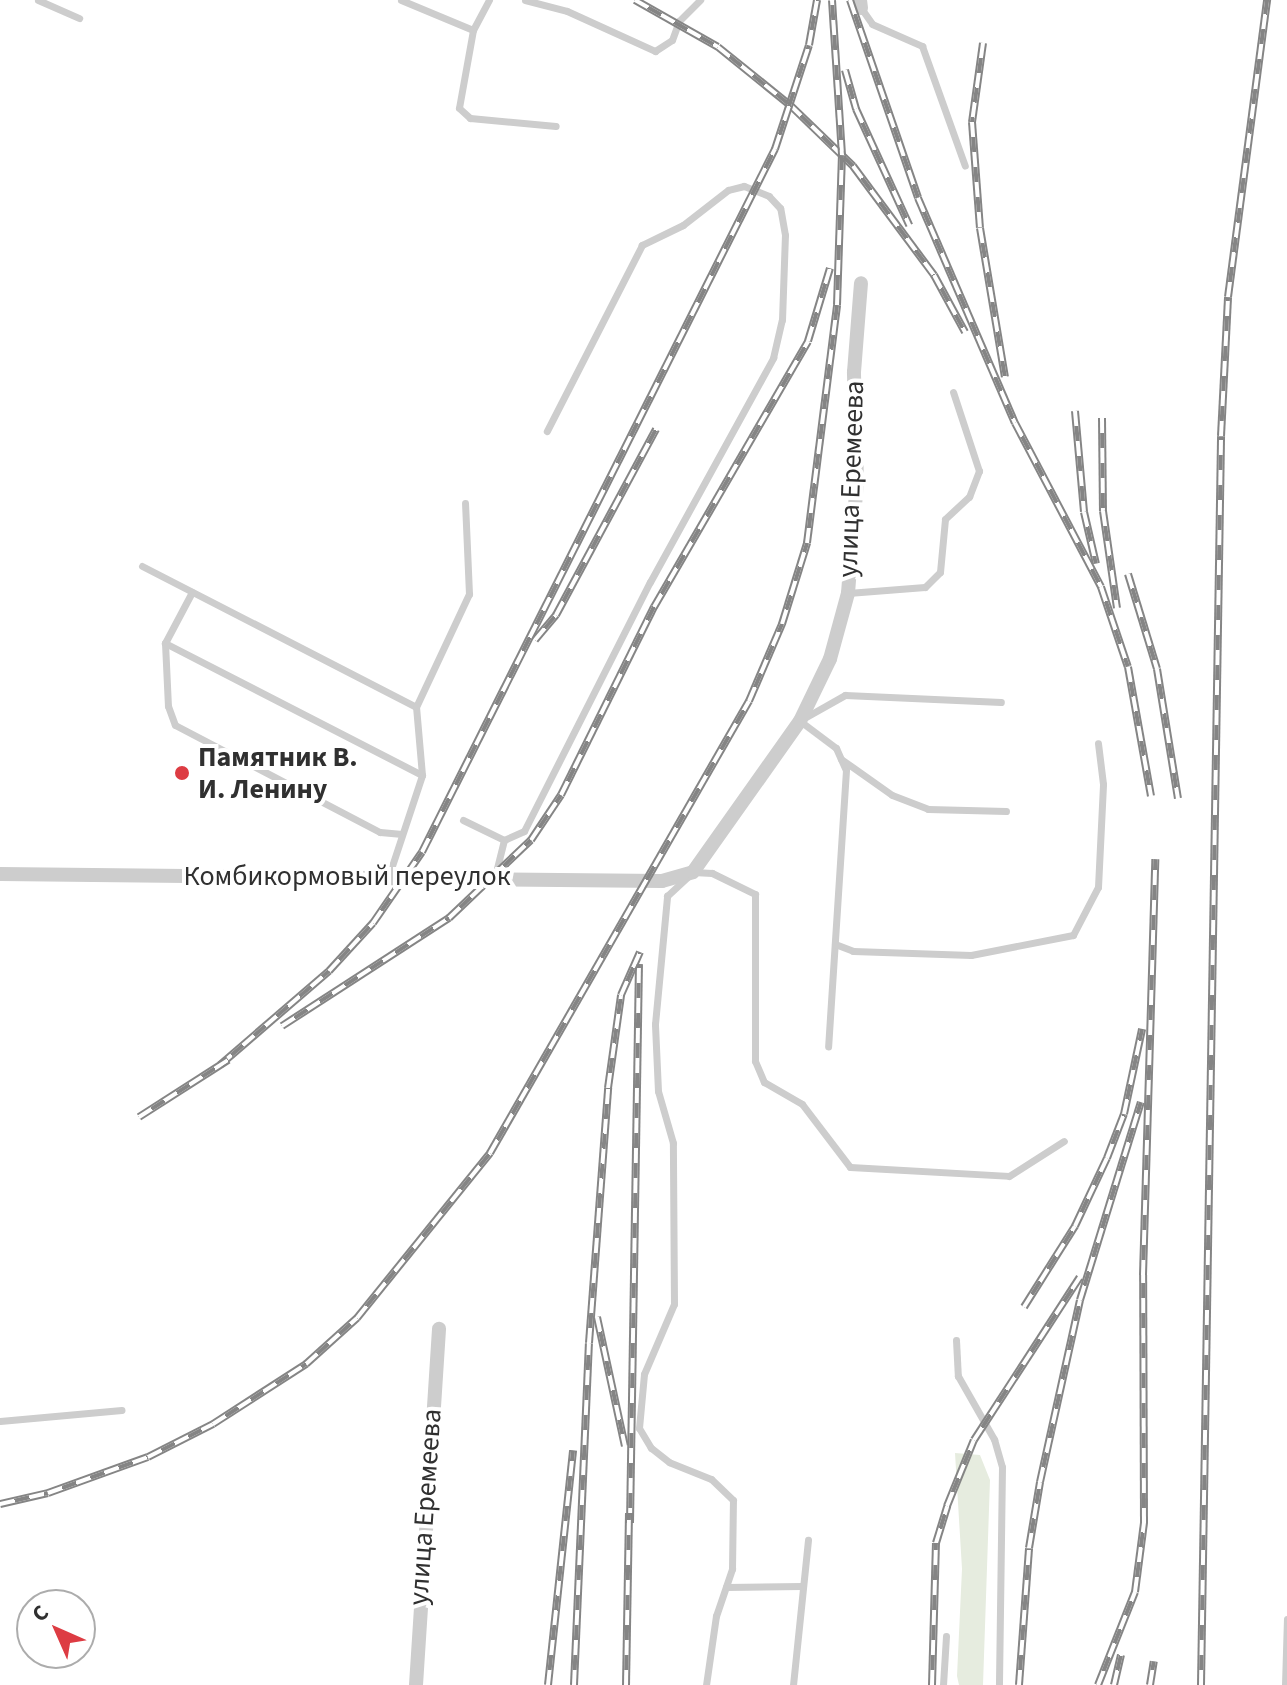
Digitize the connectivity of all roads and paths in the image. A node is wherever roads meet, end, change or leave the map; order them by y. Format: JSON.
{"nodes":[{"id":1,"x":38,"y":0,"type":"edge"},
{"id":2,"x":401,"y":0,"type":"edge"},
{"id":3,"x":489,"y":0,"type":"edge"},
{"id":4,"x":525,"y":0,"type":"edge"},
{"id":5,"x":700,"y":0,"type":"edge"},
{"id":6,"x":861,"y":4,"type":"edge"},
{"id":7,"x":79,"y":18,"type":"dead end"},
{"id":8,"x":473,"y":30,"type":"junction"},
{"id":9,"x":556,"y":126,"type":"dead end"},
{"id":10,"x":965,"y":166,"type":"dead end"},
{"id":11,"x":861,"y":283,"type":"dead end"},
{"id":12,"x":953,"y":392,"type":"dead end"},
{"id":13,"x":547,"y":431,"type":"dead end"},
{"id":14,"x":465,"y":503,"type":"dead end"},
{"id":15,"x":142,"y":566,"type":"dead end"},
{"id":16,"x":192,"y":592,"type":"junction"},
{"id":17,"x":848,"y":593,"type":"junction"},
{"id":18,"x":165,"y":643,"type":"junction"},
{"id":19,"x":1001,"y":702,"type":"dead end"},
{"id":20,"x":416,"y":707,"type":"junction"},
{"id":21,"x":800,"y":721,"type":"junction"},
{"id":22,"x":1098,"y":743,"type":"dead end"},
{"id":23,"x":841,"y":759,"type":"junction"},
{"id":24,"x":422,"y":775,"type":"junction"},
{"id":25,"x":1006,"y":811,"type":"dead end"},
{"id":26,"x":463,"y":820,"type":"dead end"},
{"id":27,"x":402,"y":834,"type":"junction"},
{"id":28,"x":504,"y":840,"type":"junction"},
{"id":29,"x":693,"y":872,"type":"junction"},
{"id":30,"x":0,"y":874,"type":"edge"},
{"id":31,"x":389,"y":875,"type":"junction"},
{"id":32,"x":495,"y":876,"type":"junction"},
{"id":33,"x":835,"y":944,"type":"junction"},
{"id":34,"x":828,"y":1046,"type":"dead end"},
{"id":35,"x":1064,"y":1141,"type":"dead end"},
{"id":36,"x":439,"y":1329,"type":"dead end"},
{"id":37,"x":956,"y":1340,"type":"dead end"},
{"id":38,"x":122,"y":1410,"type":"dead end"},
{"id":39,"x":0,"y":1421,"type":"edge"},
{"id":40,"x":808,"y":1540,"type":"dead end"},
{"id":41,"x":802,"y":1586,"type":"junction"},
{"id":42,"x":726,"y":1587,"type":"junction"},
{"id":43,"x":1287,"y":1619,"type":"edge"},
{"id":44,"x":946,"y":1636,"type":"dead end"},
{"id":45,"x":416,"y":1685,"type":"edge"},
{"id":46,"x":706,"y":1685,"type":"edge"},
{"id":47,"x":793,"y":1685,"type":"edge"},
{"id":48,"x":943,"y":1685,"type":"edge"},
{"id":49,"x":999,"y":1685,"type":"edge"},
{"id":50,"x":1285,"y":1685,"type":"edge"}],
"edges":[{"from":1,"to":7,"type":"lane"},
{"from":2,"to":8,"type":"lane"},
{"from":3,"to":8,"type":"lane"},
{"from":4,"to":5,"type":"lane"},
{"from":6,"to":10,"type":"lane"},
{"from":8,"to":9,"type":"lane"},
{"from":11,"to":17,"type":"street","name":"улица Еремеева"},
{"from":12,"to":17,"type":"lane"},
{"from":13,"to":28,"type":"lane"},
{"from":14,"to":20,"type":"lane"},
{"from":15,"to":16,"type":"lane"},
{"from":16,"to":18,"type":"lane"},
{"from":16,"to":20,"type":"lane"},
{"from":17,"to":21,"type":"street","name":"улица Еремеева"},
{"from":18,"to":24,"type":"lane"},
{"from":18,"to":27,"type":"lane"},
{"from":19,"to":21,"type":"lane"},
{"from":20,"to":24,"type":"lane"},
{"from":21,"to":23,"type":"lane"},
{"from":21,"to":29,"type":"street","name":"улица Еремеева"},
{"from":22,"to":33,"type":"lane"},
{"from":23,"to":25,"type":"lane"},
{"from":23,"to":33,"type":"lane"},
{"from":24,"to":27,"type":"lane"},
{"from":26,"to":28,"type":"lane"},
{"from":27,"to":31,"type":"lane"},
{"from":28,"to":32,"type":"lane"},
{"from":29,"to":32,"type":"street","name":"Комбикормовый переулок"},
{"from":29,"to":35,"type":"lane"},
{"from":29,"to":42,"type":"lane"},
{"from":30,"to":31,"type":"street","name":"Комбикормовый переулок"},
{"from":31,"to":32,"type":"street","name":"Комбикормовый переулок"},
{"from":33,"to":34,"type":"lane"},
{"from":36,"to":45,"type":"street","name":"улица Еремеева"},
{"from":37,"to":49,"type":"lane"},
{"from":38,"to":39,"type":"lane"},
{"from":40,"to":41,"type":"lane"},
{"from":41,"to":42,"type":"lane"},
{"from":41,"to":47,"type":"lane"},
{"from":42,"to":46,"type":"lane"},
{"from":43,"to":50,"type":"lane"},
{"from":44,"to":48,"type":"lane"}]}
